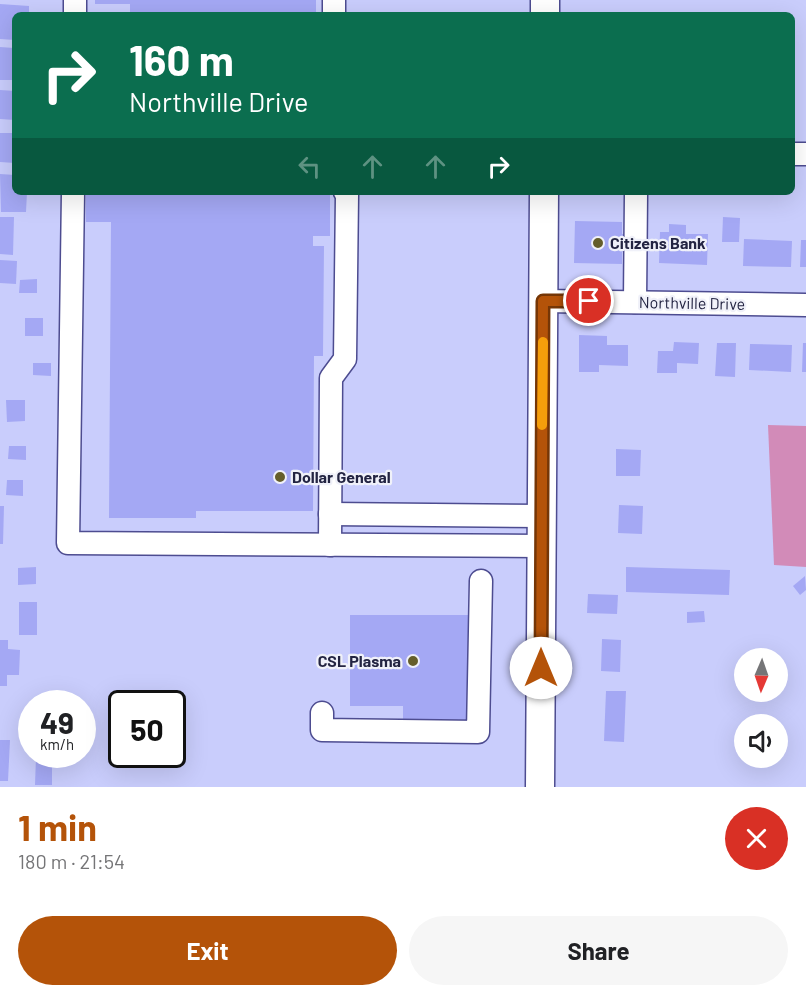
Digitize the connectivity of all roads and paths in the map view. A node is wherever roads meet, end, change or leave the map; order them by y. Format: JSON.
{"nodes":[{"id":1,"x":73,"y":195,"type":"edge"},
{"id":2,"x":348,"y":195,"type":"edge"},
{"id":3,"x":544,"y":195,"type":"edge"},
{"id":4,"x":636,"y":195,"type":"edge"},
{"id":5,"x":543,"y":301,"type":"junction"},
{"id":6,"x":635,"y":302,"type":"junction"},
{"id":7,"x":806,"y":305,"type":"edge"},
{"id":8,"x":330,"y":514,"type":"junction"},
{"id":9,"x":542,"y":516,"type":"junction"},
{"id":10,"x":330,"y":545,"type":"junction"},
{"id":11,"x":541,"y":546,"type":"junction"},
{"id":12,"x":481,"y":581,"type":"dead end"},
{"id":13,"x":322,"y":713,"type":"dead end"},
{"id":14,"x":540,"y":787,"type":"edge"}],
"edges":[{"from":1,"to":10,"type":"street"},
{"from":2,"to":8,"type":"street"},
{"from":3,"to":5,"type":"main road"},
{"from":4,"to":6,"type":"street"},
{"from":5,"to":6,"type":"street","name":"Northville Drive"},
{"from":5,"to":9,"type":"main road"},
{"from":6,"to":7,"type":"street","name":"Northville Drive"},
{"from":8,"to":9,"type":"street"},
{"from":8,"to":10,"type":"street"},
{"from":9,"to":11,"type":"main road"},
{"from":10,"to":11,"type":"street"},
{"from":11,"to":14,"type":"main road"},
{"from":12,"to":13,"type":"street"}]}
